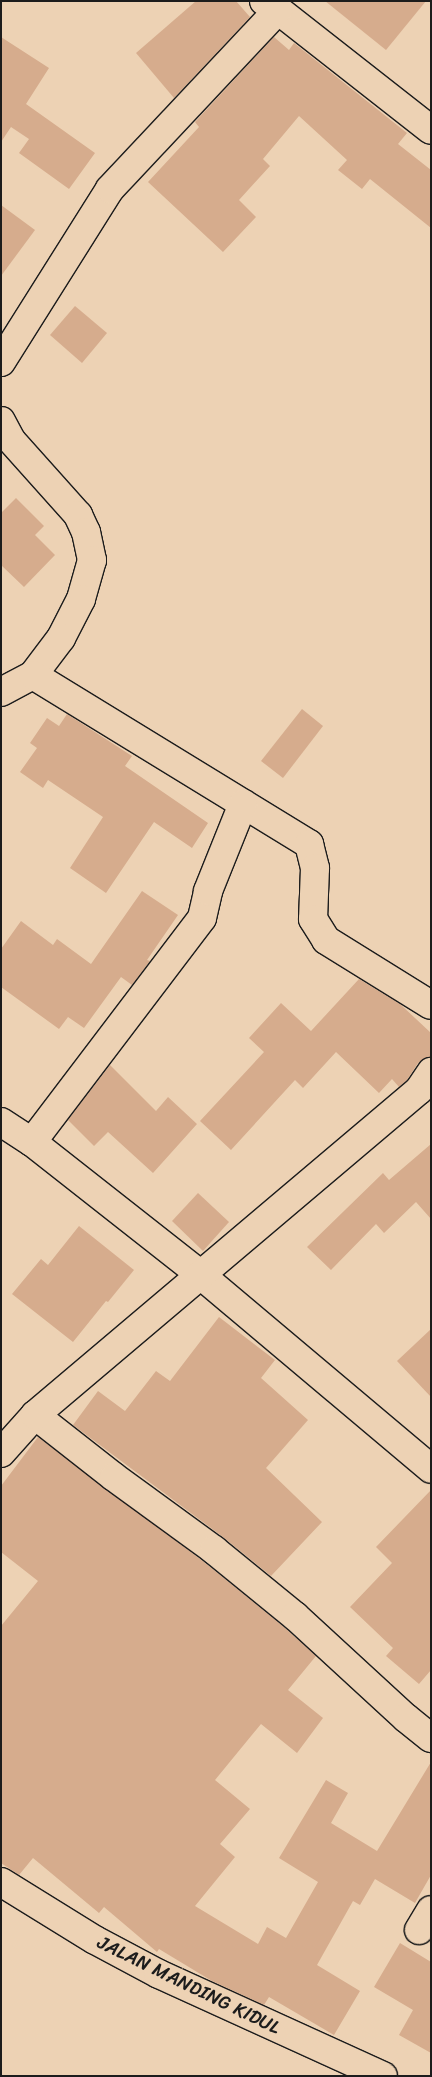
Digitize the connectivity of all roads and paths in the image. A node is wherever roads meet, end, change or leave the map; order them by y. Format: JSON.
{"nodes":[{"id":1,"x":271,"y":6,"type":"edge"},
{"id":2,"x":431,"y":130,"type":"edge"},
{"id":3,"x":1,"y":362,"type":"edge"},
{"id":4,"x":1,"y":421,"type":"edge"},
{"id":5,"x":33,"y":675,"type":"junction"},
{"id":6,"x":1,"y":692,"type":"edge"},
{"id":7,"x":243,"y":804,"type":"junction"},
{"id":8,"x":431,"y":1006,"type":"edge"},
{"id":9,"x":431,"y":1072,"type":"edge"},
{"id":10,"x":1,"y":1122,"type":"edge"},
{"id":11,"x":32,"y":1142,"type":"junction"},
{"id":12,"x":202,"y":1276,"type":"junction"},
{"id":13,"x":35,"y":1415,"type":"junction"},
{"id":14,"x":1,"y":1453,"type":"edge"},
{"id":15,"x":431,"y":1469,"type":"edge"},
{"id":16,"x":431,"y":1738,"type":"edge"},
{"id":17,"x":1,"y":1882,"type":"edge"},
{"id":18,"x":382,"y":2076,"type":"edge"}],
"edges":[{"from":1,"to":2,"type":"street"},
{"from":1,"to":3,"type":"street"},
{"from":4,"to":5,"type":"street"},
{"from":5,"to":6,"type":"street"},
{"from":5,"to":7,"type":"street"},
{"from":7,"to":8,"type":"street"},
{"from":7,"to":11,"type":"street"},
{"from":9,"to":12,"type":"street"},
{"from":10,"to":11,"type":"street"},
{"from":11,"to":12,"type":"street"},
{"from":12,"to":13,"type":"street"},
{"from":12,"to":15,"type":"street"},
{"from":13,"to":14,"type":"street"},
{"from":13,"to":16,"type":"street"},
{"from":17,"to":18,"type":"street","name":"JALAN MANDING KIDUL"}]}
